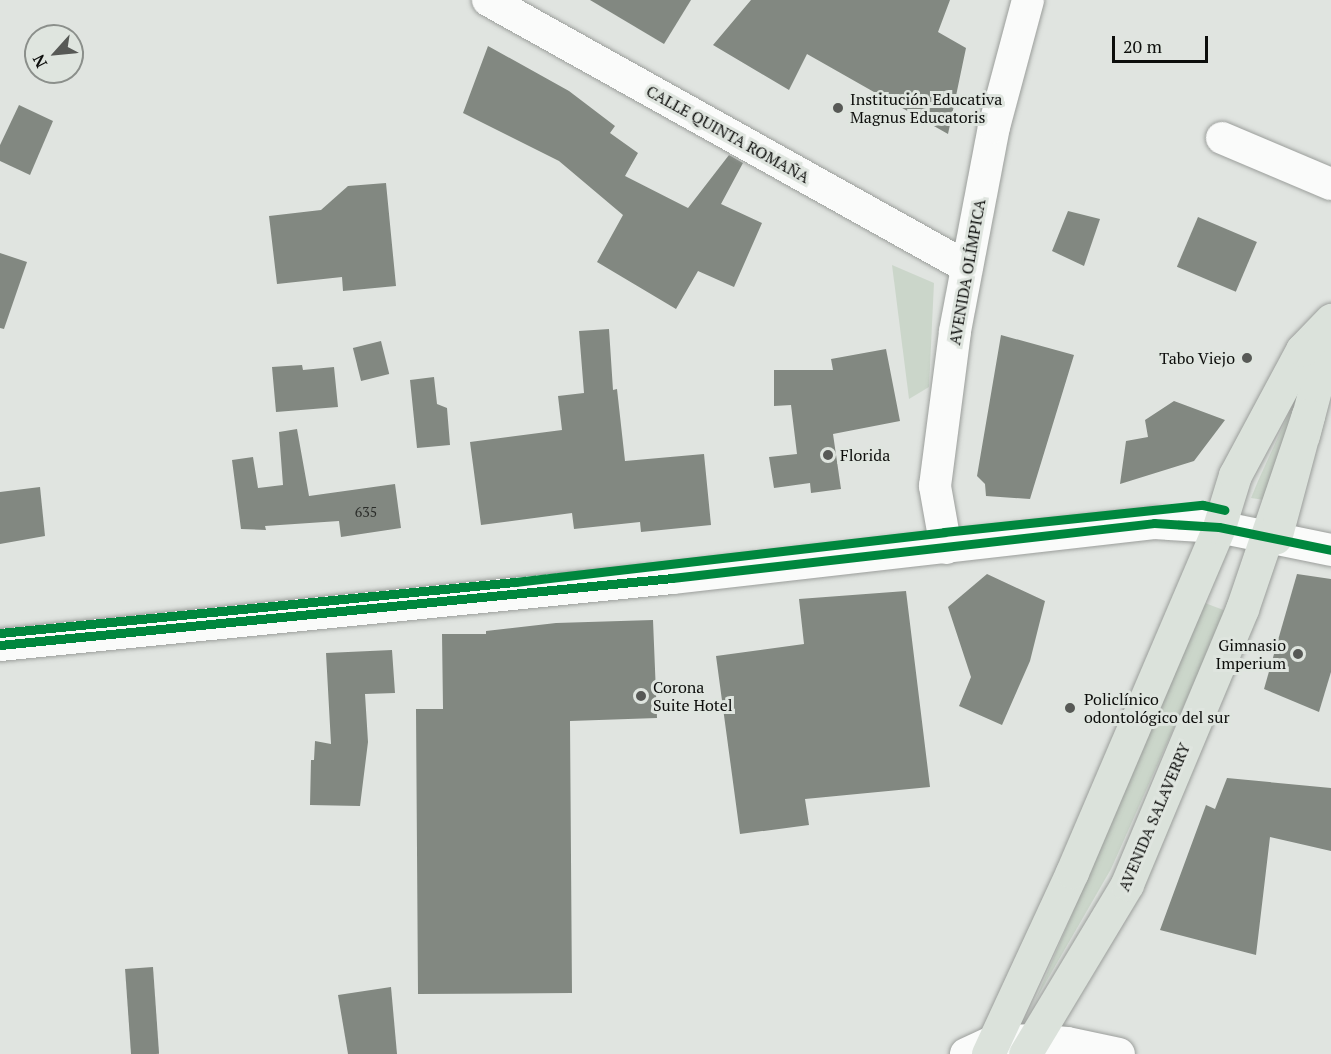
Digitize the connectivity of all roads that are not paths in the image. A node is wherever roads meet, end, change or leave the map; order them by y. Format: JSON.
{"nodes":[{"id":1,"x":488,"y":0,"type":"edge"},
{"id":2,"x":1028,"y":0,"type":"edge"},
{"id":3,"x":1222,"y":138,"type":"dead end"},
{"id":4,"x":1331,"y":184,"type":"edge"},
{"id":5,"x":967,"y":267,"type":"junction"},
{"id":6,"x":1331,"y":320,"type":"edge"},
{"id":7,"x":1331,"y":329,"type":"edge"},
{"id":8,"x":1308,"y":415,"type":"junction"},
{"id":9,"x":1219,"y":527,"type":"junction"},
{"id":10,"x":1275,"y":538,"type":"junction"},
{"id":11,"x":946,"y":548,"type":"junction"},
{"id":12,"x":1331,"y":550,"type":"edge"},
{"id":13,"x":0,"y":645,"type":"edge"},
{"id":14,"x":1029,"y":1047,"type":"edge"},
{"id":15,"x":982,"y":1050,"type":"edge"},
{"id":16,"x":1119,"y":1054,"type":"edge"}],
"edges":[{"from":1,"to":5,"type":"street","name":"CALLE QUINTA ROMAÑA"},
{"from":2,"to":5,"type":"street","name":"AVENIDA OLÍMPICA"},
{"from":3,"to":4,"type":"street"},
{"from":5,"to":11,"type":"street","name":"AVENIDA OLÍMPICA"},
{"from":6,"to":9,"type":"main road"},
{"from":7,"to":8,"type":"main road"},
{"from":8,"to":10,"type":"main road"},
{"from":8,"to":14,"type":"main road","name":"AVENIDA SALAVERRY"},
{"from":9,"to":10,"type":"street"},
{"from":9,"to":11,"type":"street"},
{"from":9,"to":15,"type":"main road"},
{"from":10,"to":12,"type":"street"},
{"from":11,"to":13,"type":"street"},
{"from":14,"to":15,"type":"street"},
{"from":14,"to":16,"type":"street"}]}
